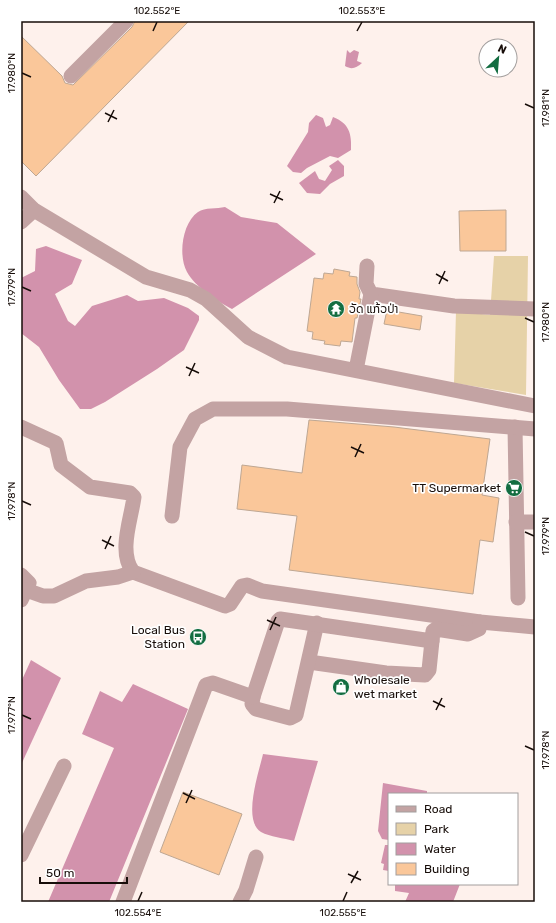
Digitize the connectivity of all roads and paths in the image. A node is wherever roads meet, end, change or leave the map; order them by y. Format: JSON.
{"nodes":[{"id":1,"x":126,"y":21,"type":"edge"},
{"id":2,"x":71,"y":76,"type":"dead end"},
{"id":3,"x":21,"y":197,"type":"edge"},
{"id":4,"x":34,"y":210,"type":"junction"},
{"id":5,"x":21,"y":222,"type":"edge"},
{"id":6,"x":367,"y":266,"type":"dead end"},
{"id":7,"x":371,"y":294,"type":"junction"},
{"id":8,"x":535,"y":309,"type":"edge"},
{"id":9,"x":356,"y":370,"type":"junction"},
{"id":10,"x":535,"y":406,"type":"edge"},
{"id":11,"x":515,"y":426,"type":"junction"},
{"id":12,"x":21,"y":428,"type":"edge"},
{"id":13,"x":535,"y":429,"type":"edge"},
{"id":14,"x":172,"y":516,"type":"dead end"},
{"id":15,"x":516,"y":522,"type":"junction"},
{"id":16,"x":535,"y":522,"type":"edge"},
{"id":17,"x":132,"y":572,"type":"junction"},
{"id":18,"x":21,"y":575,"type":"edge"},
{"id":19,"x":24,"y":595,"type":"edge"},
{"id":20,"x":518,"y":598,"type":"dead end"},
{"id":21,"x":480,"y":622,"type":"junction"},
{"id":22,"x":317,"y":623,"type":"junction"},
{"id":23,"x":535,"y":627,"type":"edge"},
{"id":24,"x":432,"y":641,"type":"junction"},
{"id":25,"x":309,"y":662,"type":"junction"},
{"id":26,"x":253,"y":697,"type":"junction"},
{"id":27,"x":64,"y":766,"type":"dead end"},
{"id":28,"x":21,"y":855,"type":"edge"},
{"id":29,"x":256,"y":857,"type":"dead end"},
{"id":30,"x":123,"y":902,"type":"edge"},
{"id":31,"x":240,"y":902,"type":"edge"}],
"edges":[{"from":1,"to":2,"type":"street"},
{"from":3,"to":4,"type":"street"},
{"from":4,"to":5,"type":"street"},
{"from":4,"to":9,"type":"street"},
{"from":6,"to":7,"type":"street"},
{"from":7,"to":8,"type":"street"},
{"from":7,"to":9,"type":"street"},
{"from":9,"to":10,"type":"street"},
{"from":11,"to":13,"type":"street"},
{"from":11,"to":14,"type":"street"},
{"from":11,"to":15,"type":"street"},
{"from":12,"to":17,"type":"street"},
{"from":15,"to":16,"type":"street"},
{"from":15,"to":20,"type":"street"},
{"from":17,"to":19,"type":"street"},
{"from":17,"to":21,"type":"street"},
{"from":18,"to":19,"type":"street"},
{"from":21,"to":23,"type":"street"},
{"from":21,"to":24,"type":"street"},
{"from":22,"to":24,"type":"street"},
{"from":22,"to":25,"type":"street"},
{"from":22,"to":26,"type":"street"},
{"from":24,"to":25,"type":"street"},
{"from":25,"to":26,"type":"street"},
{"from":26,"to":30,"type":"street"},
{"from":27,"to":28,"type":"street"},
{"from":29,"to":31,"type":"street"}]}
